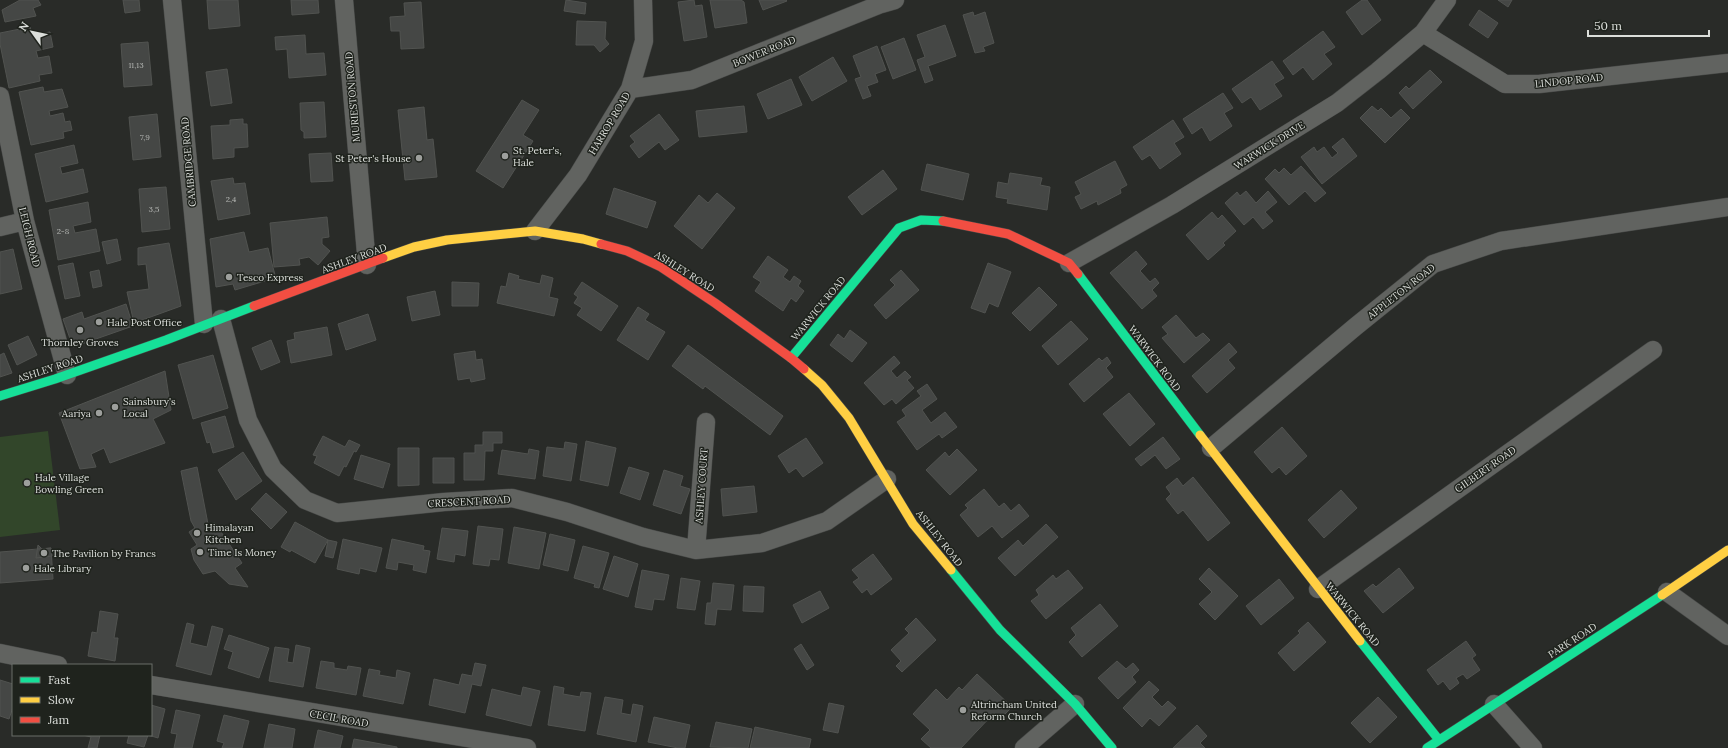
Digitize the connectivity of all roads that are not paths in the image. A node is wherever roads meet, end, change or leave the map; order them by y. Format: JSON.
{"nodes":[{"id":1,"x":172,"y":0,"type":"edge"},
{"id":2,"x":344,"y":0,"type":"edge"},
{"id":3,"x":643,"y":0,"type":"edge"},
{"id":4,"x":1447,"y":0,"type":"edge"},
{"id":5,"x":885,"y":1,"type":"edge"},
{"id":6,"x":1423,"y":33,"type":"junction"},
{"id":7,"x":1728,"y":63,"type":"edge"},
{"id":8,"x":630,"y":89,"type":"junction"},
{"id":9,"x":0,"y":96,"type":"edge"},
{"id":10,"x":1728,"y":207,"type":"edge"},
{"id":11,"x":25,"y":221,"type":"junction"},
{"id":12,"x":0,"y":227,"type":"edge"},
{"id":13,"x":534,"y":231,"type":"junction"},
{"id":14,"x":1069,"y":263,"type":"junction"},
{"id":15,"x":367,"y":265,"type":"junction"},
{"id":16,"x":221,"y":319,"type":"junction"},
{"id":17,"x":204,"y":324,"type":"junction"},
{"id":18,"x":1653,"y":350,"type":"dead end"},
{"id":19,"x":792,"y":358,"type":"junction"},
{"id":20,"x":67,"y":375,"type":"junction"},
{"id":21,"x":0,"y":396,"type":"edge"},
{"id":22,"x":706,"y":422,"type":"dead end"},
{"id":23,"x":1210,"y":448,"type":"junction"},
{"id":24,"x":887,"y":479,"type":"junction"},
{"id":25,"x":696,"y":550,"type":"junction"},
{"id":26,"x":1728,"y":550,"type":"edge"},
{"id":27,"x":1318,"y":589,"type":"junction"},
{"id":28,"x":1667,"y":592,"type":"junction"},
{"id":29,"x":1728,"y":636,"type":"edge"},
{"id":30,"x":0,"y":653,"type":"edge"},
{"id":31,"x":53,"y":664,"type":"edge"},
{"id":32,"x":152,"y":685,"type":"edge"},
{"id":33,"x":1075,"y":704,"type":"junction"},
{"id":34,"x":1494,"y":704,"type":"junction"},
{"id":35,"x":1439,"y":740,"type":"junction"},
{"id":36,"x":527,"y":748,"type":"edge"},
{"id":37,"x":1024,"y":748,"type":"edge"},
{"id":38,"x":1112,"y":748,"type":"edge"},
{"id":39,"x":1427,"y":748,"type":"edge"},
{"id":40,"x":1533,"y":748,"type":"edge"}],
"edges":[{"from":1,"to":17,"type":"street","name":"CAMBRIDGE ROAD"},
{"from":2,"to":15,"type":"street","name":"MURIESTON ROAD"},
{"from":3,"to":8,"type":"street","name":"HARROP ROAD"},
{"from":4,"to":6,"type":"street","name":"WARWICK DRIVE"},
{"from":5,"to":8,"type":"street","name":"BOWER ROAD"},
{"from":6,"to":7,"type":"street","name":"LINDOP ROAD"},
{"from":6,"to":14,"type":"street","name":"WARWICK DRIVE"},
{"from":8,"to":13,"type":"street","name":"HARROP ROAD"},
{"from":9,"to":11,"type":"street","name":"LEIGH ROAD"},
{"from":10,"to":23,"type":"street","name":"APPLETON ROAD"},
{"from":11,"to":12,"type":"street"},
{"from":11,"to":20,"type":"street","name":"LEIGH ROAD"},
{"from":13,"to":15,"type":"main road","name":"ASHLEY ROAD"},
{"from":13,"to":19,"type":"main road","name":"ASHLEY ROAD"},
{"from":14,"to":19,"type":"main road","name":"WARWICK ROAD"},
{"from":14,"to":23,"type":"main road","name":"WARWICK ROAD"},
{"from":15,"to":16,"type":"main road","name":"ASHLEY ROAD"},
{"from":16,"to":17,"type":"main road","name":"ASHLEY ROAD"},
{"from":16,"to":25,"type":"street","name":"CRESCENT ROAD"},
{"from":17,"to":20,"type":"main road","name":"ASHLEY ROAD"},
{"from":18,"to":27,"type":"street","name":"GILBERT ROAD"},
{"from":19,"to":24,"type":"main road","name":"ASHLEY ROAD"},
{"from":20,"to":21,"type":"main road","name":"ASHLEY ROAD"},
{"from":22,"to":25,"type":"street","name":"ASHLEY COURT"},
{"from":23,"to":27,"type":"main road","name":"WARWICK ROAD"},
{"from":24,"to":25,"type":"street","name":"CRESCENT ROAD"},
{"from":24,"to":33,"type":"main road","name":"ASHLEY ROAD"},
{"from":26,"to":28,"type":"main road","name":"PARK ROAD"},
{"from":27,"to":35,"type":"main road","name":"WARWICK ROAD"},
{"from":28,"to":29,"type":"street"},
{"from":28,"to":34,"type":"main road","name":"PARK ROAD"},
{"from":30,"to":31,"type":"street"},
{"from":32,"to":36,"type":"street","name":"CECIL ROAD"},
{"from":33,"to":37,"type":"street"},
{"from":33,"to":38,"type":"main road","name":"ASHLEY ROAD"},
{"from":34,"to":35,"type":"main road","name":"PARK ROAD"},
{"from":34,"to":40,"type":"street"},
{"from":35,"to":39,"type":"main road","name":"PARK ROAD"}]}
